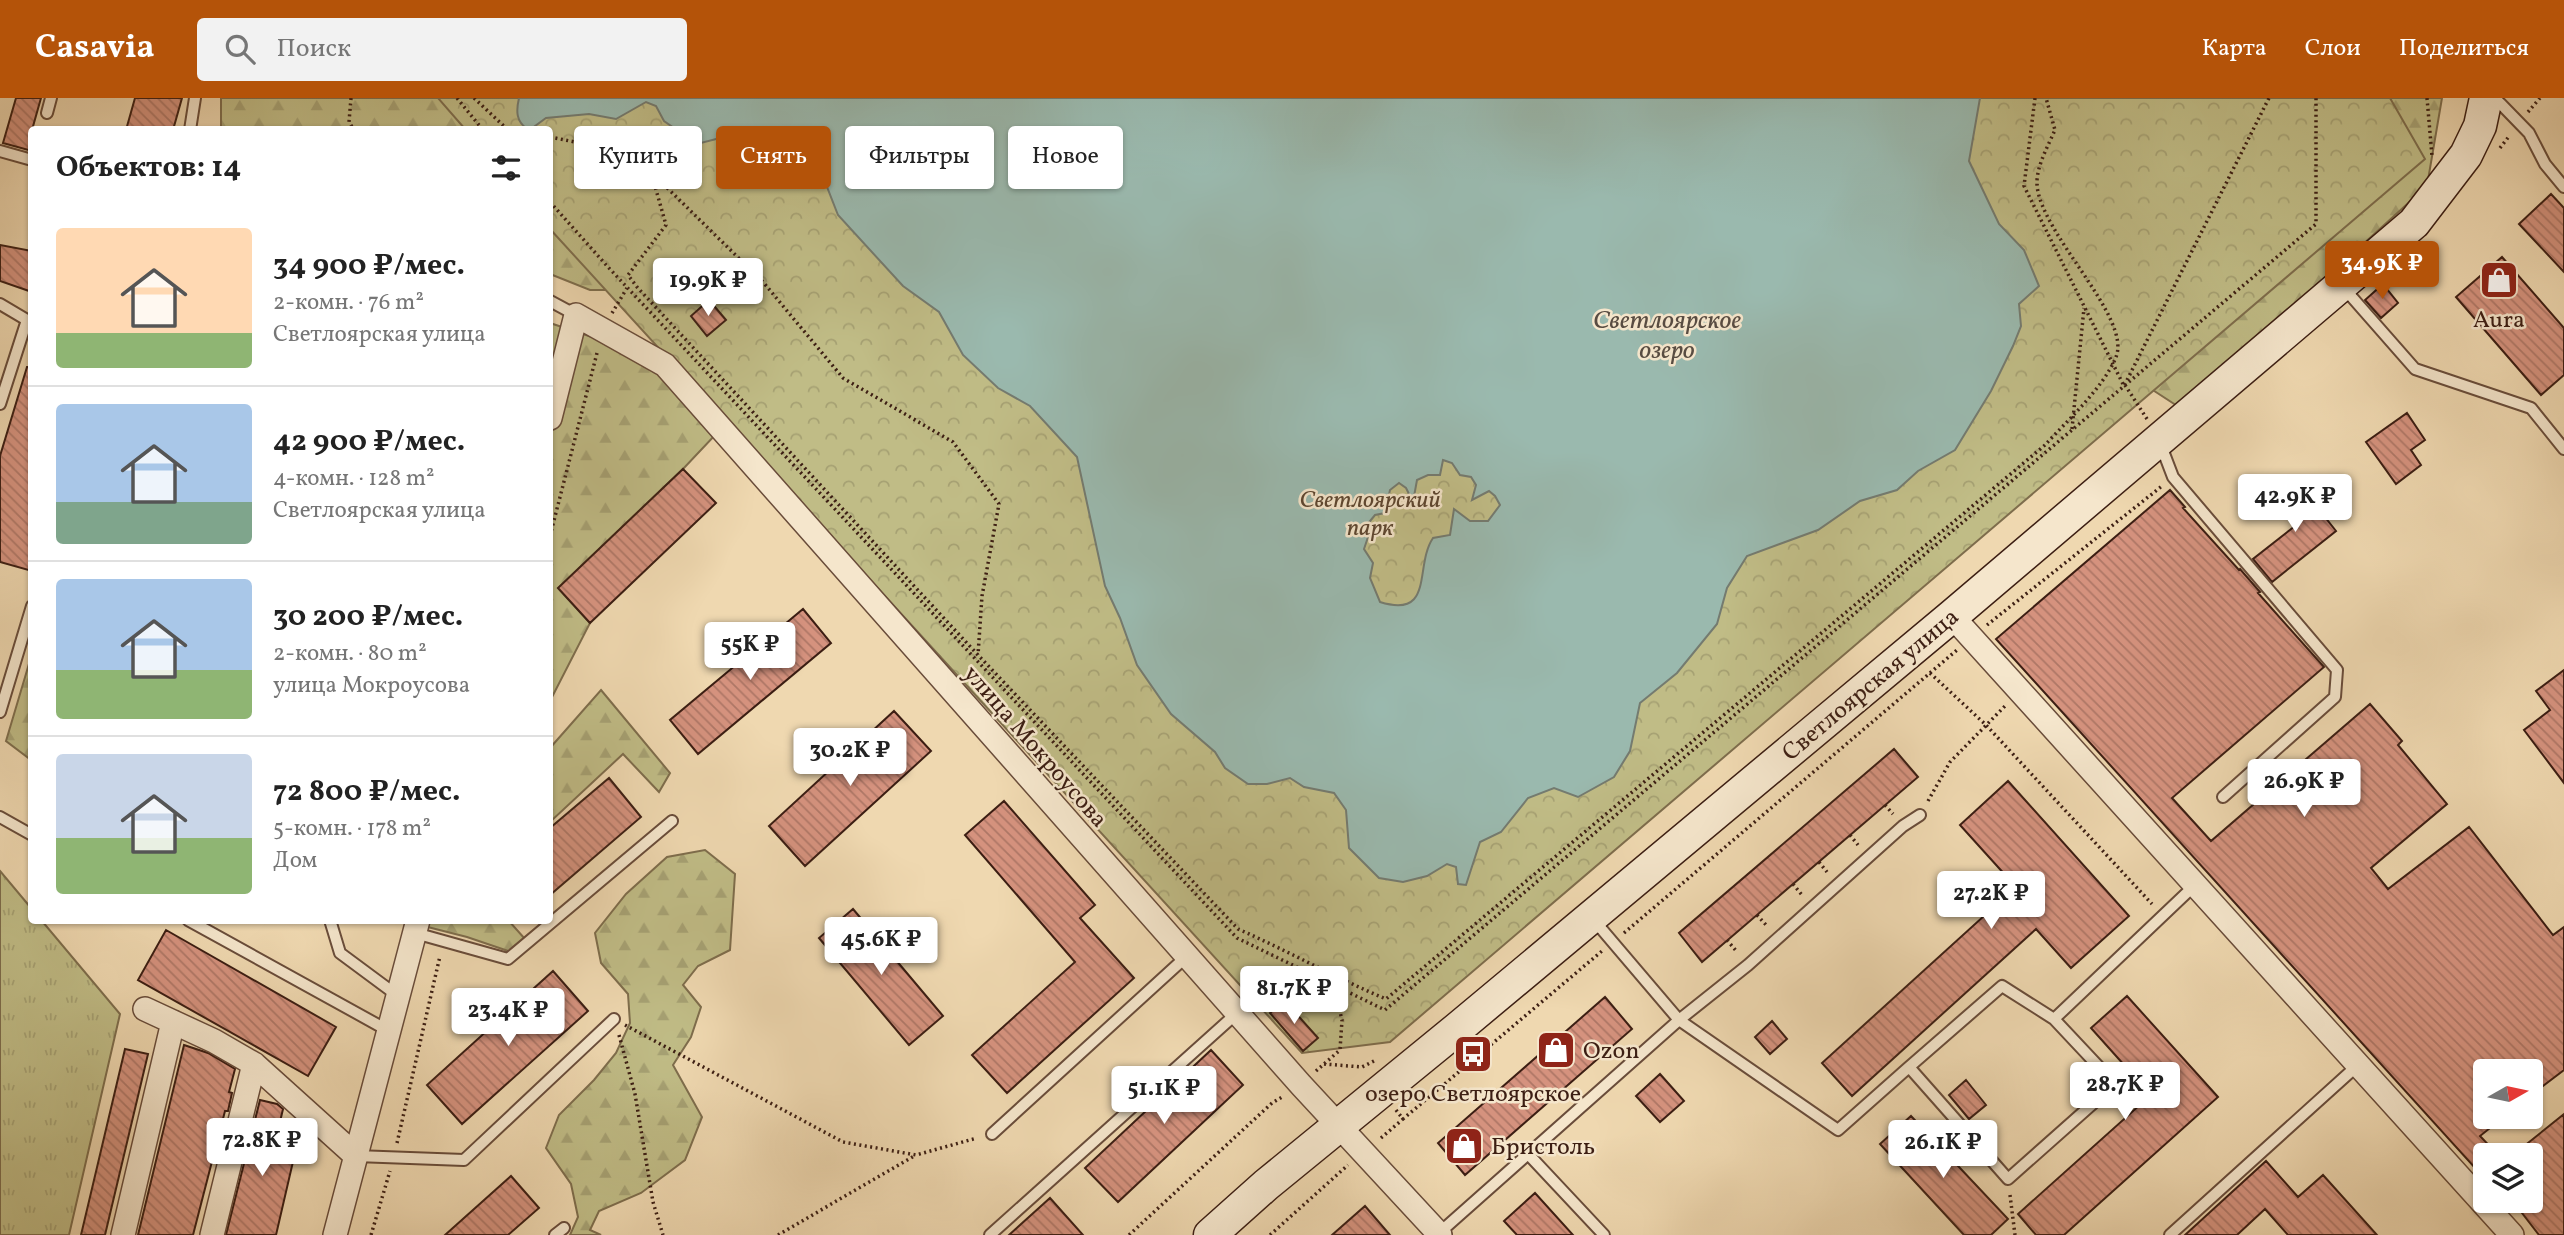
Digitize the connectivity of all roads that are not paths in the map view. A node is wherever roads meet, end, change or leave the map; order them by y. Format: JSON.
{"nodes":[{"id":1,"x":51,"y":98,"type":"edge"},
{"id":2,"x":195,"y":98,"type":"edge"},
{"id":3,"x":2486,"y":98,"type":"edge"},
{"id":4,"x":2494,"y":98,"type":"edge"},
{"id":5,"x":47,"y":113,"type":"dead end"},
{"id":6,"x":191,"y":126,"type":"edge"},
{"id":7,"x":0,"y":151,"type":"edge"},
{"id":8,"x":28,"y":159,"type":"edge"},
{"id":9,"x":2564,"y":187,"type":"edge"},
{"id":10,"x":2341,"y":285,"type":"junction"},
{"id":11,"x":553,"y":303,"type":"edge"},
{"id":12,"x":0,"y":304,"type":"edge"},
{"id":13,"x":576,"y":315,"type":"junction"},
{"id":14,"x":28,"y":320,"type":"edge"},
{"id":15,"x":28,"y":324,"type":"edge"},
{"id":16,"x":0,"y":404,"type":"edge"},
{"id":17,"x":553,"y":406,"type":"edge"},
{"id":18,"x":2153,"y":431,"type":"junction"},
{"id":19,"x":2564,"y":449,"type":"edge"},
{"id":20,"x":28,"y":619,"type":"edge"},
{"id":21,"x":1962,"y":627,"type":"junction"},
{"id":22,"x":0,"y":712,"type":"edge"},
{"id":23,"x":2223,"y":797,"type":"dead end"},
{"id":24,"x":1920,"y":815,"type":"road end"},
{"id":25,"x":0,"y":817,"type":"edge"},
{"id":26,"x":672,"y":821,"type":"dead end"},
{"id":27,"x":28,"y":833,"type":"edge"},
{"id":28,"x":2195,"y":885,"type":"junction"},
{"id":29,"x":1592,"y":917,"type":"junction"},
{"id":30,"x":553,"y":921,"type":"edge"},
{"id":31,"x":195,"y":924,"type":"edge"},
{"id":32,"x":331,"y":924,"type":"edge"},
{"id":33,"x":550,"y":924,"type":"edge"},
{"id":34,"x":416,"y":927,"type":"edge"},
{"id":35,"x":1186,"y":956,"type":"junction"},
{"id":36,"x":398,"y":996,"type":"junction"},
{"id":37,"x":145,"y":1009,"type":"dead end"},
{"id":38,"x":1237,"y":1013,"type":"junction"},
{"id":39,"x":614,"y":1019,"type":"road end"},
{"id":40,"x":2054,"y":1019,"type":"junction"},
{"id":41,"x":1679,"y":1020,"type":"junction"},
{"id":42,"x":173,"y":1022,"type":"junction"},
{"id":43,"x":388,"y":1031,"type":"junction"},
{"id":44,"x":254,"y":1064,"type":"junction"},
{"id":45,"x":2358,"y":1065,"type":"junction"},
{"id":46,"x":1909,"y":1067,"type":"junction"},
{"id":47,"x":1337,"y":1126,"type":"junction"},
{"id":48,"x":992,"y":1134,"type":"road end"},
{"id":49,"x":1529,"y":1155,"type":"junction"},
{"id":50,"x":356,"y":1156,"type":"junction"},
{"id":51,"x":1439,"y":1234,"type":"edge"},
{"id":52,"x":123,"y":1235,"type":"edge"},
{"id":53,"x":212,"y":1235,"type":"edge"},
{"id":54,"x":335,"y":1235,"type":"edge"},
{"id":55,"x":990,"y":1235,"type":"edge"},
{"id":56,"x":1210,"y":1235,"type":"edge"},
{"id":57,"x":1604,"y":1235,"type":"edge"},
{"id":58,"x":2170,"y":1235,"type":"edge"},
{"id":59,"x":2512,"y":1235,"type":"edge"}],
"edges":[{"from":1,"to":5,"type":"lane"},
{"from":2,"to":6,"type":"lane"},
{"from":3,"to":10,"type":"main road","name":"Светлоярская улица"},
{"from":4,"to":9,"type":"lane"},
{"from":7,"to":8,"type":"lane"},
{"from":10,"to":18,"type":"main road","name":"Светлоярская улица"},
{"from":10,"to":19,"type":"lane"},
{"from":11,"to":13,"type":"lane"},
{"from":12,"to":14,"type":"lane"},
{"from":13,"to":17,"type":"street"},
{"from":13,"to":35,"type":"street","name":"улица Мокроусова"},
{"from":15,"to":16,"type":"lane"},
{"from":18,"to":21,"type":"main road","name":"Светлоярская улица"},
{"from":18,"to":23,"type":"lane"},
{"from":20,"to":22,"type":"lane"},
{"from":21,"to":28,"type":"street"},
{"from":21,"to":29,"type":"main road","name":"Светлоярская улица"},
{"from":24,"to":41,"type":"lane"},
{"from":25,"to":27,"type":"lane"},
{"from":26,"to":30,"type":"lane"},
{"from":28,"to":40,"type":"lane"},
{"from":28,"to":45,"type":"street"},
{"from":29,"to":41,"type":"lane"},
{"from":29,"to":47,"type":"main road","name":"Светлоярская улица"},
{"from":31,"to":43,"type":"lane"},
{"from":32,"to":36,"type":"lane"},
{"from":33,"to":34,"type":"lane"},
{"from":34,"to":36,"type":"street"},
{"from":35,"to":38,"type":"street","name":"улица Мокроусова"},
{"from":35,"to":48,"type":"lane"},
{"from":36,"to":43,"type":"street"},
{"from":37,"to":42,"type":"street"},
{"from":38,"to":47,"type":"street","name":"улица Мокроусова"},
{"from":38,"to":55,"type":"lane"},
{"from":39,"to":50,"type":"lane"},
{"from":40,"to":46,"type":"lane"},
{"from":40,"to":46,"type":"lane"},
{"from":41,"to":46,"type":"lane"},
{"from":41,"to":49,"type":"lane"},
{"from":42,"to":44,"type":"street"},
{"from":42,"to":52,"type":"street"},
{"from":43,"to":50,"type":"street"},
{"from":44,"to":50,"type":"street"},
{"from":44,"to":53,"type":"street"},
{"from":45,"to":58,"type":"lane"},
{"from":45,"to":59,"type":"street"},
{"from":47,"to":51,"type":"street","name":"улица Мокроусова"},
{"from":47,"to":56,"type":"main road","name":"Светлоярская улица"},
{"from":49,"to":51,"type":"lane"},
{"from":49,"to":57,"type":"lane"},
{"from":50,"to":54,"type":"street"}]}
